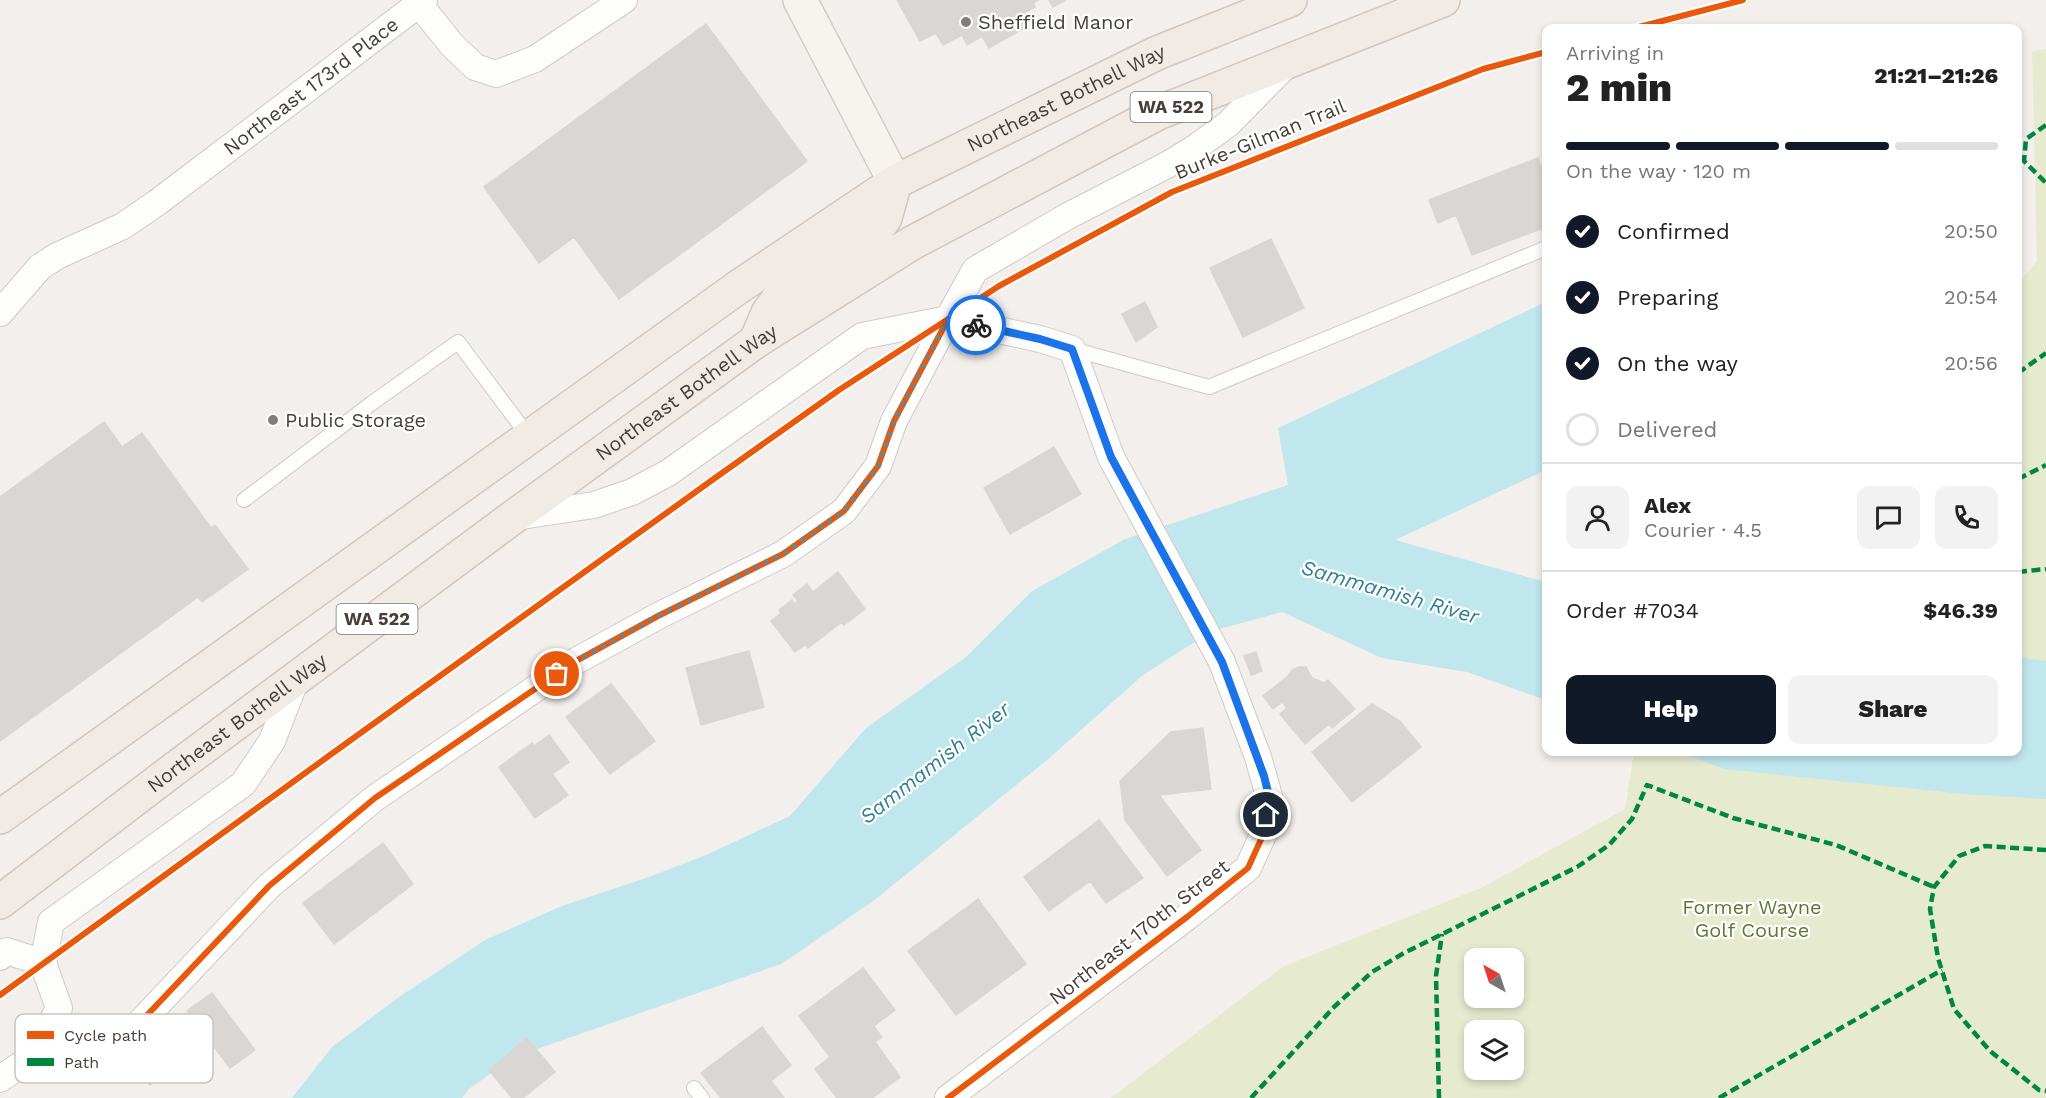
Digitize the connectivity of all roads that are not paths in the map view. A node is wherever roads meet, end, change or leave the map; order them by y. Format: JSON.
{"nodes":[{"id":1,"x":624,"y":0,"type":"edge"},
{"id":2,"x":800,"y":0,"type":"edge"},
{"id":3,"x":1290,"y":0,"type":"edge"},
{"id":4,"x":1443,"y":0,"type":"edge"},
{"id":5,"x":421,"y":2,"type":"edge"},
{"id":6,"x":1292,"y":59,"type":"junction"},
{"id":7,"x":895,"y":182,"type":"junction"},
{"id":8,"x":1542,"y":250,"type":"edge"},
{"id":9,"x":0,"y":313,"type":"edge"},
{"id":10,"x":948,"y":319,"type":"junction"},
{"id":11,"x":756,"y":341,"type":"junction"},
{"id":12,"x":1072,"y":349,"type":"junction"},
{"id":13,"x":529,"y":437,"type":"junction"},
{"id":14,"x":244,"y":500,"type":"dead end"},
{"id":15,"x":512,"y":518,"type":"junction"},
{"id":16,"x":296,"y":680,"type":"junction"},
{"id":17,"x":0,"y":817,"type":"edge"},
{"id":18,"x":0,"y":902,"type":"edge"},
{"id":19,"x":0,"y":957,"type":"edge"},
{"id":20,"x":43,"y":963,"type":"junction"},
{"id":21,"x":56,"y":1014,"type":"edge"},
{"id":22,"x":149,"y":1014,"type":"edge"},
{"id":23,"x":15,"y":1069,"type":"edge"},
{"id":24,"x":0,"y":1079,"type":"edge"},
{"id":25,"x":948,"y":1098,"type":"edge"}],
"edges":[{"from":1,"to":5,"type":"street","name":"Northeast 173rd Place"},
{"from":2,"to":7,"type":"street"},
{"from":3,"to":7,"type":"main road","name":"Northeast Bothell Way","number":"WA 522"},
{"from":4,"to":6,"type":"main road","name":"Northeast Bothell Way","number":"WA 522"},
{"from":5,"to":9,"type":"street","name":"Northeast 173rd Place"},
{"from":6,"to":10,"type":"street"},
{"from":6,"to":11,"type":"main road","name":"Northeast Bothell Way","number":"WA 522"},
{"from":7,"to":11,"type":"main road"},
{"from":7,"to":13,"type":"main road","name":"Northeast Bothell Way","number":"WA 522"},
{"from":8,"to":12,"type":"lane"},
{"from":10,"to":12,"type":"street"},
{"from":10,"to":15,"type":"street"},
{"from":10,"to":22,"type":"street"},
{"from":11,"to":15,"type":"main road","name":"Northeast Bothell Way","number":"WA 522"},
{"from":12,"to":25,"type":"street","name":"Northeast 170th Street"},
{"from":13,"to":14,"type":"lane"},
{"from":13,"to":17,"type":"main road","name":"Northeast Bothell Way","number":"WA 522"},
{"from":15,"to":16,"type":"main road","name":"Northeast Bothell Way","number":"WA 522"},
{"from":16,"to":18,"type":"main road","name":"Northeast Bothell Way","number":"WA 522"},
{"from":16,"to":20,"type":"street"},
{"from":19,"to":20,"type":"street"},
{"from":20,"to":21,"type":"street"},
{"from":23,"to":24,"type":"street"}]}
